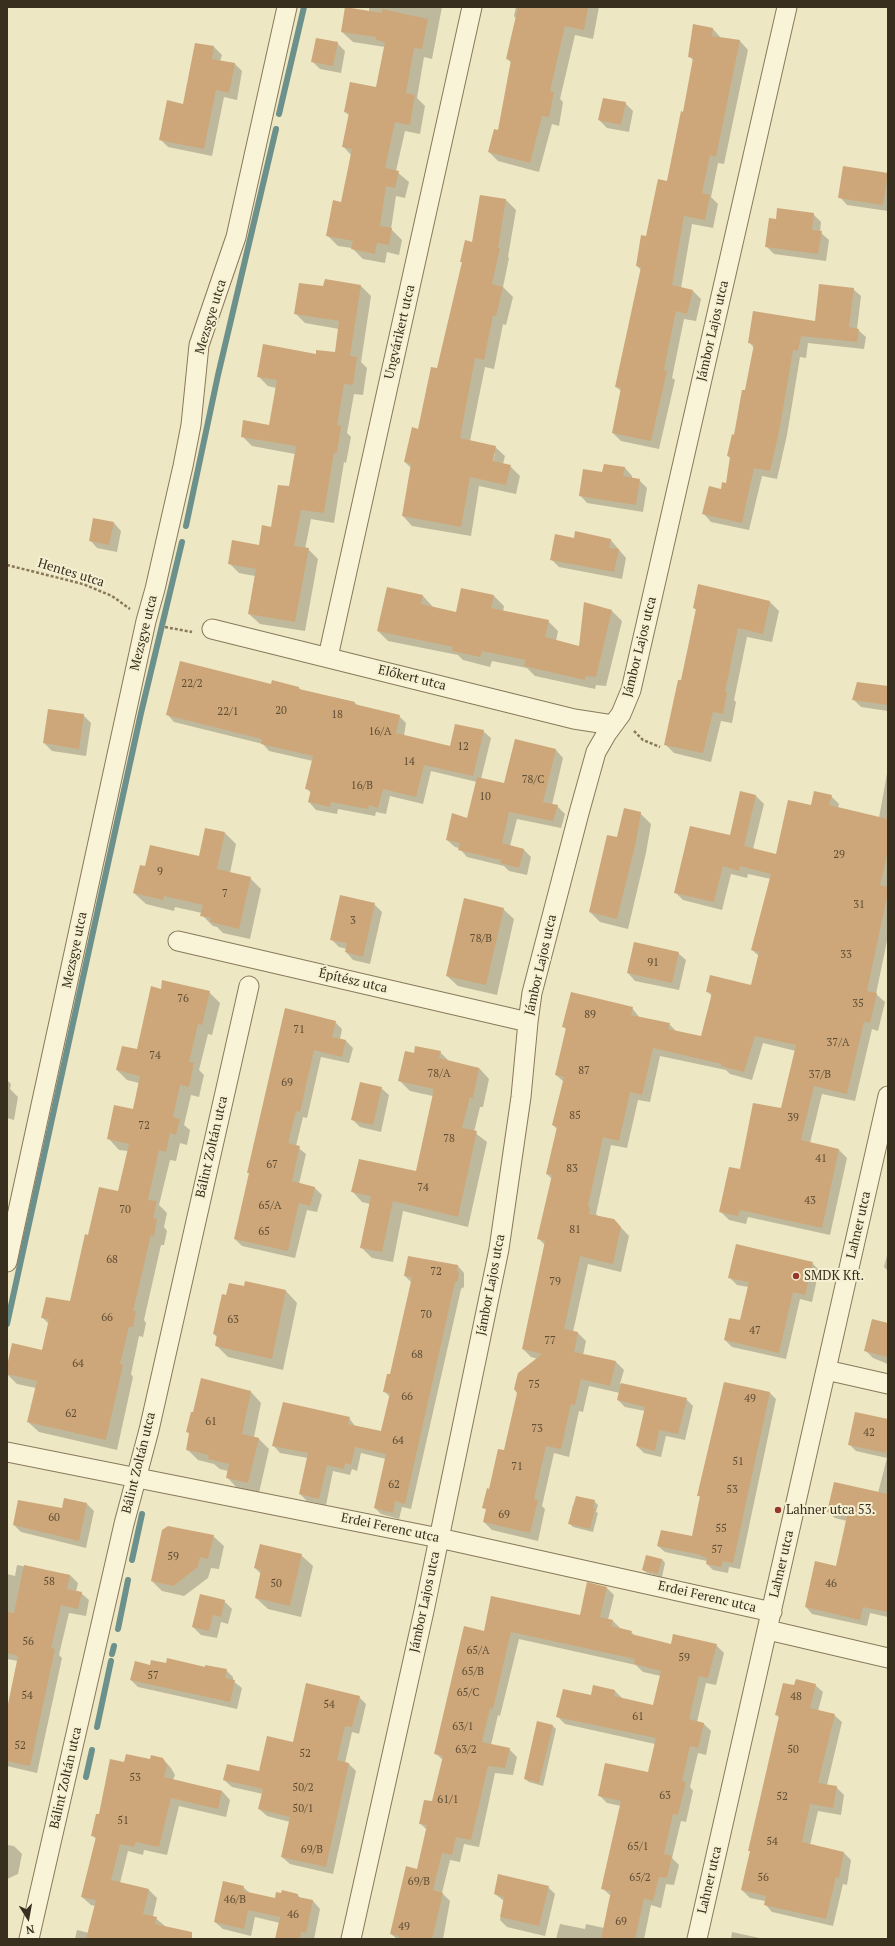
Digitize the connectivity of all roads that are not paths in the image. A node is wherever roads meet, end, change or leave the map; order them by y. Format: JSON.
{"nodes":[{"id":1,"x":287,"y":7,"type":"edge"},
{"id":2,"x":472,"y":7,"type":"edge"},
{"id":3,"x":787,"y":7,"type":"edge"},
{"id":4,"x":212,"y":629,"type":"road end"},
{"id":5,"x":328,"y":657,"type":"junction"},
{"id":6,"x":613,"y":725,"type":"junction"},
{"id":7,"x":178,"y":940,"type":"dead end"},
{"id":8,"x":248,"y":986,"type":"dead end"},
{"id":9,"x":528,"y":1022,"type":"junction"},
{"id":10,"x":888,"y":1096,"type":"edge"},
{"id":11,"x":885,"y":1120,"type":"edge"},
{"id":12,"x":7,"y":1262,"type":"edge"},
{"id":13,"x":826,"y":1370,"type":"junction"},
{"id":14,"x":888,"y":1384,"type":"edge"},
{"id":15,"x":7,"y":1452,"type":"edge"},
{"id":16,"x":135,"y":1478,"type":"junction"},
{"id":17,"x":439,"y":1538,"type":"junction"},
{"id":18,"x":770,"y":1621,"type":"junction"},
{"id":19,"x":888,"y":1658,"type":"edge"},
{"id":20,"x":29,"y":1939,"type":"edge"},
{"id":21,"x":350,"y":1939,"type":"edge"},
{"id":22,"x":697,"y":1939,"type":"edge"}],
"edges":[{"from":1,"to":12,"type":"street","name":"Mezsgye utca"},
{"from":2,"to":5,"type":"street","name":"Ungvárikert utca"},
{"from":3,"to":6,"type":"street","name":"Jámbor Lajos utca"},
{"from":4,"to":5,"type":"street","name":"Előkert utca"},
{"from":5,"to":6,"type":"street","name":"Előkert utca"},
{"from":6,"to":9,"type":"street","name":"Jámbor Lajos utca"},
{"from":7,"to":9,"type":"street","name":"Építész utca"},
{"from":8,"to":16,"type":"street","name":"Bálint Zoltán utca"},
{"from":9,"to":17,"type":"street","name":"Jámbor Lajos utca"},
{"from":10,"to":11,"type":"street","name":"Lahner utca"},
{"from":11,"to":13,"type":"street","name":"Lahner utca"},
{"from":13,"to":14,"type":"street"},
{"from":13,"to":18,"type":"street","name":"Lahner utca"},
{"from":15,"to":16,"type":"street","name":"Erdei Ferenc utca"},
{"from":16,"to":17,"type":"street","name":"Erdei Ferenc utca"},
{"from":16,"to":20,"type":"street","name":"Bálint Zoltán utca"},
{"from":17,"to":18,"type":"street","name":"Erdei Ferenc utca"},
{"from":17,"to":21,"type":"street","name":"Jámbor Lajos utca"},
{"from":18,"to":19,"type":"street","name":"Erdei Ferenc utca"},
{"from":18,"to":22,"type":"street","name":"Lahner utca"}]}
